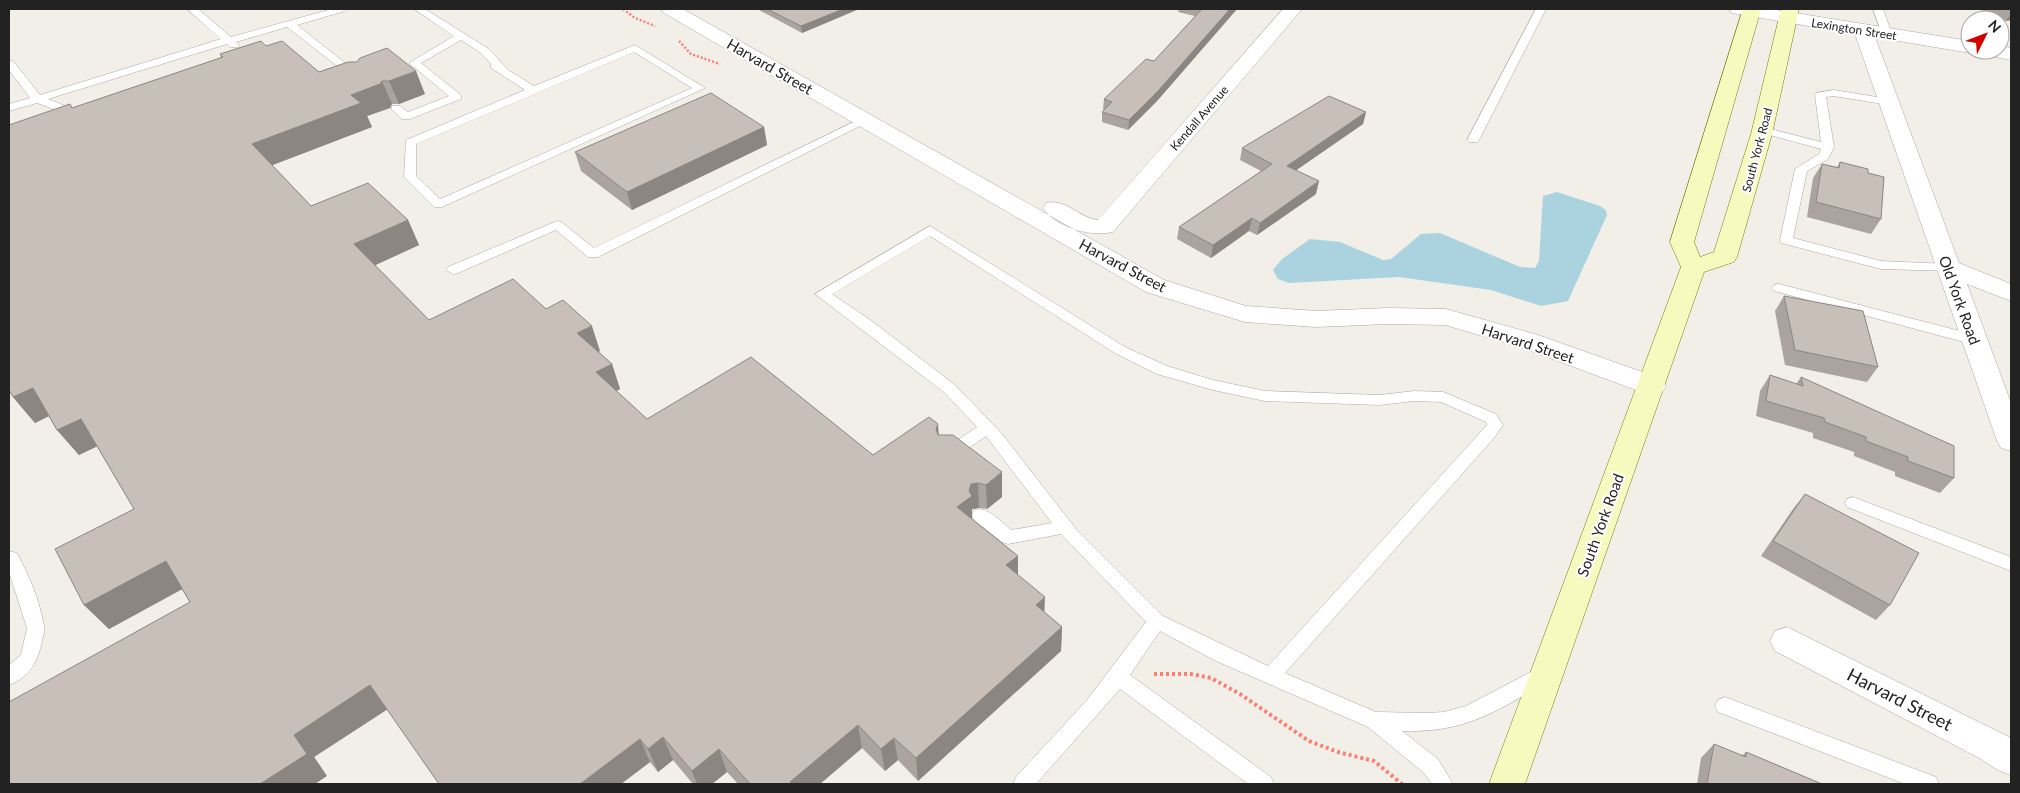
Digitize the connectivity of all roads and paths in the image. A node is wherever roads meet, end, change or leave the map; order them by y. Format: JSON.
{"nodes":[{"id":1,"x":192,"y":9,"type":"edge"},
{"id":2,"x":342,"y":9,"type":"edge"},
{"id":3,"x":419,"y":9,"type":"edge"},
{"id":4,"x":670,"y":9,"type":"edge"},
{"id":5,"x":703,"y":9,"type":"edge"},
{"id":6,"x":1293,"y":9,"type":"edge"},
{"id":7,"x":1541,"y":9,"type":"edge"},
{"id":8,"x":1878,"y":9,"type":"edge"},
{"id":9,"x":1747,"y":10,"type":"edge"},
{"id":10,"x":1789,"y":13,"type":"edge"},
{"id":11,"x":288,"y":23,"type":"junction"},
{"id":12,"x":1863,"y":30,"type":"junction"},
{"id":13,"x":1887,"y":34,"type":"junction"},
{"id":14,"x":460,"y":37,"type":"junction"},
{"id":15,"x":227,"y":41,"type":"junction"},
{"id":16,"x":1960,"y":45,"type":"edge"},
{"id":17,"x":228,"y":58,"type":"edge"},
{"id":18,"x":9,"y":63,"type":"edge"},
{"id":19,"x":369,"y":70,"type":"edge"},
{"id":20,"x":351,"y":72,"type":"junction"},
{"id":21,"x":363,"y":81,"type":"edge"},
{"id":22,"x":532,"y":90,"type":"junction"},
{"id":23,"x":38,"y":99,"type":"junction"},
{"id":24,"x":1889,"y":102,"type":"junction"},
{"id":25,"x":9,"y":108,"type":"edge"},
{"id":26,"x":396,"y":108,"type":"edge"},
{"id":27,"x":52,"y":117,"type":"edge"},
{"id":28,"x":864,"y":120,"type":"junction"},
{"id":29,"x":1763,"y":130,"type":"junction"},
{"id":30,"x":1473,"y":140,"type":"dead end"},
{"id":31,"x":1828,"y":147,"type":"junction"},
{"id":32,"x":1105,"y":227,"type":"joint"},
{"id":33,"x":1693,"y":267,"type":"junction"},
{"id":34,"x":1949,"y":268,"type":"junction"},
{"id":35,"x":453,"y":270,"type":"dead end"},
{"id":36,"x":1779,"y":288,"type":"dead end"},
{"id":37,"x":2011,"y":293,"type":"edge"},
{"id":38,"x":1975,"y":340,"type":"junction"},
{"id":39,"x":1652,"y":386,"type":"junction"},
{"id":40,"x":987,"y":428,"type":"junction"},
{"id":41,"x":2011,"y":441,"type":"edge"},
{"id":42,"x":947,"y":455,"type":"edge"},
{"id":43,"x":1853,"y":503,"type":"dead end"},
{"id":44,"x":980,"y":515,"type":"edge"},
{"id":45,"x":1065,"y":527,"type":"junction"},
{"id":46,"x":9,"y":558,"type":"edge"},
{"id":47,"x":2011,"y":564,"type":"edge"},
{"id":48,"x":1157,"y":621,"type":"junction"},
{"id":49,"x":1787,"y":641,"type":"dead end"},
{"id":50,"x":1548,"y":670,"type":"junction"},
{"id":51,"x":1270,"y":676,"type":"junction"},
{"id":52,"x":9,"y":677,"type":"edge"},
{"id":53,"x":1119,"y":678,"type":"junction"},
{"id":54,"x":1725,"y":706,"type":"dead end"},
{"id":55,"x":1375,"y":721,"type":"junction"},
{"id":56,"x":2011,"y":758,"type":"edge"},
{"id":57,"x":1023,"y":784,"type":"edge"},
{"id":58,"x":1264,"y":784,"type":"edge"},
{"id":59,"x":1402,"y":784,"type":"edge"},
{"id":60,"x":1443,"y":784,"type":"edge"},
{"id":61,"x":1507,"y":784,"type":"edge"},
{"id":62,"x":1929,"y":784,"type":"edge"}],
"edges":[{"from":1,"to":15,"type":"lane"},
{"from":2,"to":11,"type":"lane"},
{"from":3,"to":14,"type":"lane"},
{"from":4,"to":28,"type":"street","name":"Harvard Street"},
{"from":5,"to":32,"type":"street","name":"Harvard Street"},
{"from":6,"to":32,"type":"street","name":"Kendall Avenue"},
{"from":7,"to":30,"type":"lane"},
{"from":8,"to":13,"type":"lane"},
{"from":9,"to":10,"type":"street","name":"Lexington Street"},
{"from":9,"to":33,"type":"main road"},
{"from":10,"to":12,"type":"street","name":"Lexington Street"},
{"from":10,"to":29,"type":"main road","name":"South York Road"},
{"from":11,"to":15,"type":"lane"},
{"from":11,"to":20,"type":"lane"},
{"from":12,"to":13,"type":"street","name":"Lexington Street"},
{"from":12,"to":24,"type":"street"},
{"from":13,"to":16,"type":"street","name":"Lexington Street"},
{"from":14,"to":22,"type":"lane"},
{"from":14,"to":26,"type":"lane"},
{"from":15,"to":17,"type":"lane"},
{"from":15,"to":23,"type":"lane"},
{"from":18,"to":23,"type":"lane"},
{"from":19,"to":20,"type":"lane"},
{"from":20,"to":21,"type":"lane"},
{"from":22,"to":22,"type":"lane"},
{"from":23,"to":25,"type":"lane"},
{"from":23,"to":27,"type":"lane"},
{"from":24,"to":31,"type":"lane"},
{"from":24,"to":34,"type":"street","name":"Old York Road"},
{"from":28,"to":35,"type":"lane"},
{"from":28,"to":39,"type":"street","name":"Harvard Street"},
{"from":29,"to":31,"type":"lane"},
{"from":29,"to":33,"type":"main road","name":"South York Road"},
{"from":31,"to":34,"type":"lane"},
{"from":33,"to":39,"type":"main road","name":"South York Road"},
{"from":34,"to":37,"type":"street"},
{"from":34,"to":38,"type":"street","name":"Old York Road"},
{"from":36,"to":38,"type":"lane"},
{"from":38,"to":41,"type":"street","name":"Old York Road"},
{"from":39,"to":50,"type":"main road","name":"South York Road"},
{"from":40,"to":42,"type":"lane"},
{"from":40,"to":45,"type":"lane"},
{"from":40,"to":51,"type":"lane"},
{"from":43,"to":47,"type":"lane"},
{"from":44,"to":45,"type":"lane"},
{"from":45,"to":48,"type":"lane"},
{"from":46,"to":52,"type":"lane"},
{"from":48,"to":51,"type":"lane"},
{"from":48,"to":53,"type":"lane"},
{"from":49,"to":56,"type":"street","name":"Harvard Street"},
{"from":50,"to":55,"type":"lane"},
{"from":50,"to":61,"type":"main road","name":"South York Road"},
{"from":51,"to":55,"type":"lane"},
{"from":53,"to":57,"type":"lane"},
{"from":53,"to":58,"type":"lane"},
{"from":53,"to":59,"type":"path"},
{"from":54,"to":62,"type":"lane"},
{"from":55,"to":60,"type":"lane"}]}
